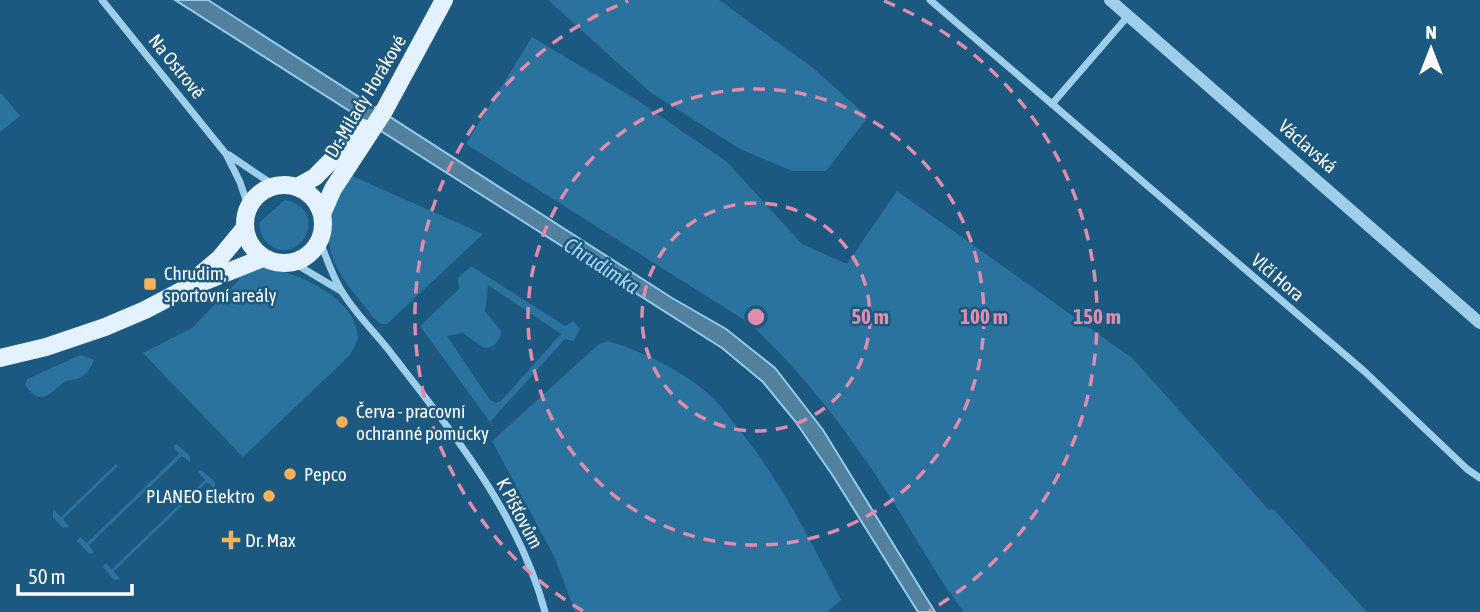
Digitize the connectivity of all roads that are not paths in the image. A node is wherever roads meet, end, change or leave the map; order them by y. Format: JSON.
{"nodes":[{"id":1,"x":102,"y":0,"type":"edge"},
{"id":2,"x":444,"y":0,"type":"edge"},
{"id":3,"x":930,"y":0,"type":"edge"},
{"id":4,"x":1110,"y":0,"type":"edge"},
{"id":5,"x":1128,"y":16,"type":"junction"},
{"id":6,"x":1052,"y":104,"type":"junction"},
{"id":7,"x":351,"y":150,"type":"junction"},
{"id":8,"x":226,"y":154,"type":"junction"},
{"id":9,"x":275,"y":186,"type":"junction"},
{"id":10,"x":297,"y":187,"type":"junction"},
{"id":11,"x":248,"y":206,"type":"junction"},
{"id":12,"x":322,"y":214,"type":"junction"},
{"id":13,"x":244,"y":229,"type":"junction"},
{"id":14,"x":320,"y":241,"type":"junction"},
{"id":15,"x":262,"y":258,"type":"junction"},
{"id":16,"x":294,"y":263,"type":"junction"},
{"id":17,"x":183,"y":290,"type":"junction"},
{"id":18,"x":342,"y":292,"type":"junction"},
{"id":19,"x":1480,"y":323,"type":"edge"},
{"id":20,"x":0,"y":358,"type":"edge"},
{"id":21,"x":1480,"y":478,"type":"edge"},
{"id":22,"x":545,"y":612,"type":"edge"}],
"edges":[{"from":1,"to":8,"type":"street","name":"Na Ostrově"},
{"from":2,"to":7,"type":"main road","name":"Dr. Milady Horákové"},
{"from":3,"to":6,"type":"street","name":"Vlčí Hora"},
{"from":4,"to":5,"type":"street","name":"Václavská"},
{"from":5,"to":6,"type":"street"},
{"from":5,"to":19,"type":"street","name":"Václavská"},
{"from":6,"to":21,"type":"street","name":"Vlčí Hora"},
{"from":7,"to":10,"type":"main road","name":"Dr. Milady Horákové"},
{"from":7,"to":12,"type":"main road","name":"Dr. Milady Horákové"},
{"from":8,"to":9,"type":"street","name":"Na Ostrově"},
{"from":8,"to":11,"type":"street","name":"Na Ostrově"},
{"from":9,"to":10,"type":"main road"},
{"from":9,"to":11,"type":"main road"},
{"from":10,"to":12,"type":"main road"},
{"from":11,"to":13,"type":"main road"},
{"from":12,"to":14,"type":"main road"},
{"from":13,"to":15,"type":"main road"},
{"from":13,"to":17,"type":"main road"},
{"from":14,"to":16,"type":"main road"},
{"from":14,"to":18,"type":"street"},
{"from":15,"to":16,"type":"main road"},
{"from":15,"to":17,"type":"main road"},
{"from":16,"to":18,"type":"street"},
{"from":17,"to":20,"type":"main road"},
{"from":18,"to":22,"type":"street","name":"K Píšťovům"}]}
